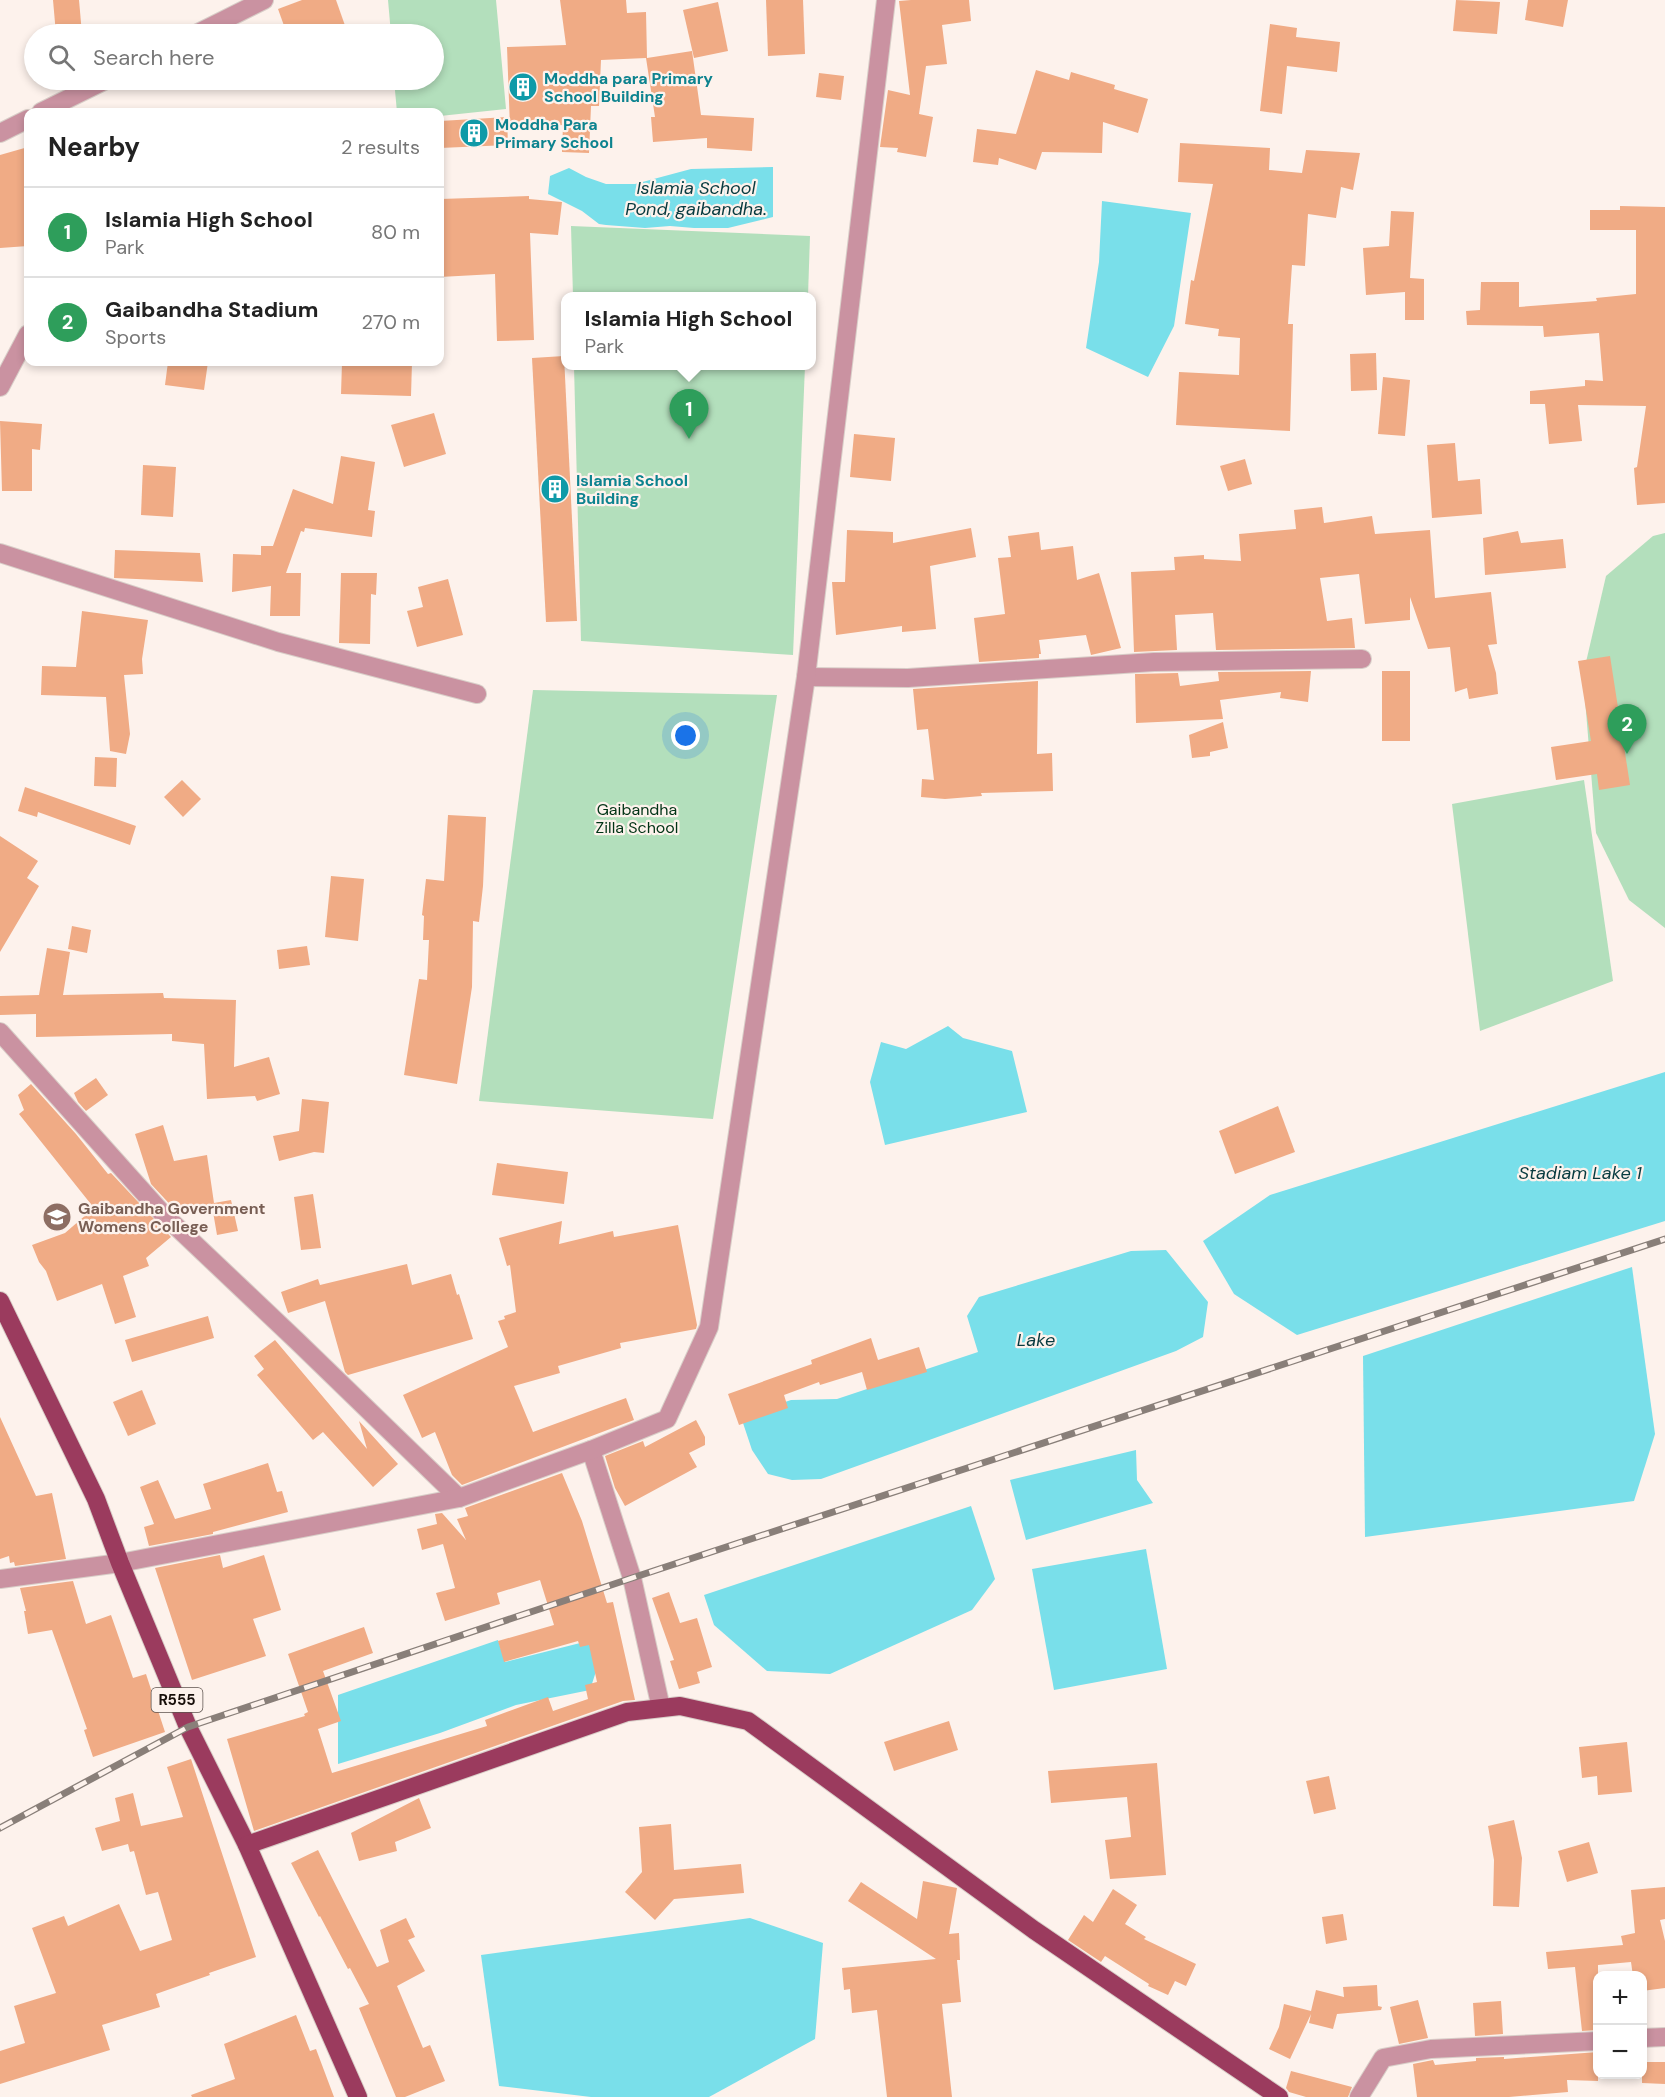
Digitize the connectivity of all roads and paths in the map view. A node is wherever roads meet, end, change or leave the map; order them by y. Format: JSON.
{"nodes":[{"id":1,"x":264,"y":0,"type":"edge"},
{"id":2,"x":886,"y":0,"type":"edge"},
{"id":3,"x":241,"y":5,"type":"edge"},
{"id":4,"x":212,"y":24,"type":"edge"},
{"id":5,"x":86,"y":90,"type":"edge"},
{"id":6,"x":51,"y":108,"type":"edge"},
{"id":7,"x":24,"y":121,"type":"edge"},
{"id":8,"x":0,"y":133,"type":"edge"},
{"id":9,"x":24,"y":342,"type":"edge"},
{"id":10,"x":0,"y":387,"type":"edge"},
{"id":11,"x":0,"y":553,"type":"edge"},
{"id":12,"x":1362,"y":659,"type":"dead end"},
{"id":13,"x":806,"y":677,"type":"junction"},
{"id":14,"x":477,"y":694,"type":"dead end"},
{"id":15,"x":0,"y":1032,"type":"edge"},
{"id":16,"x":0,"y":1301,"type":"edge"},
{"id":17,"x":591,"y":1450,"type":"junction"},
{"id":18,"x":459,"y":1498,"type":"junction"},
{"id":19,"x":120,"y":1563,"type":"junction"},
{"id":20,"x":0,"y":1579,"type":"edge"},
{"id":21,"x":661,"y":1708,"type":"junction"},
{"id":22,"x":248,"y":1845,"type":"junction"},
{"id":23,"x":1665,"y":2037,"type":"edge"},
{"id":24,"x":1647,"y":2038,"type":"edge"},
{"id":25,"x":1593,"y":2041,"type":"edge"},
{"id":26,"x":357,"y":2097,"type":"edge"},
{"id":27,"x":1280,"y":2097,"type":"edge"},
{"id":28,"x":1359,"y":2097,"type":"edge"}],
"edges":[{"from":1,"to":3,"type":"street"},
{"from":2,"to":13,"type":"street"},
{"from":3,"to":4,"type":"street"},
{"from":5,"to":6,"type":"street"},
{"from":7,"to":8,"type":"street"},
{"from":9,"to":10,"type":"street"},
{"from":11,"to":14,"type":"street"},
{"from":12,"to":13,"type":"street"},
{"from":13,"to":17,"type":"street"},
{"from":15,"to":18,"type":"street"},
{"from":16,"to":19,"type":"main road","number":"R555"},
{"from":17,"to":18,"type":"street"},
{"from":17,"to":21,"type":"street"},
{"from":18,"to":19,"type":"street"},
{"from":19,"to":20,"type":"street"},
{"from":19,"to":22,"type":"main road","number":"R555"},
{"from":21,"to":22,"type":"main road"},
{"from":21,"to":27,"type":"main road"},
{"from":22,"to":26,"type":"main road","number":"R555"},
{"from":23,"to":24,"type":"street"},
{"from":25,"to":28,"type":"street"}]}
